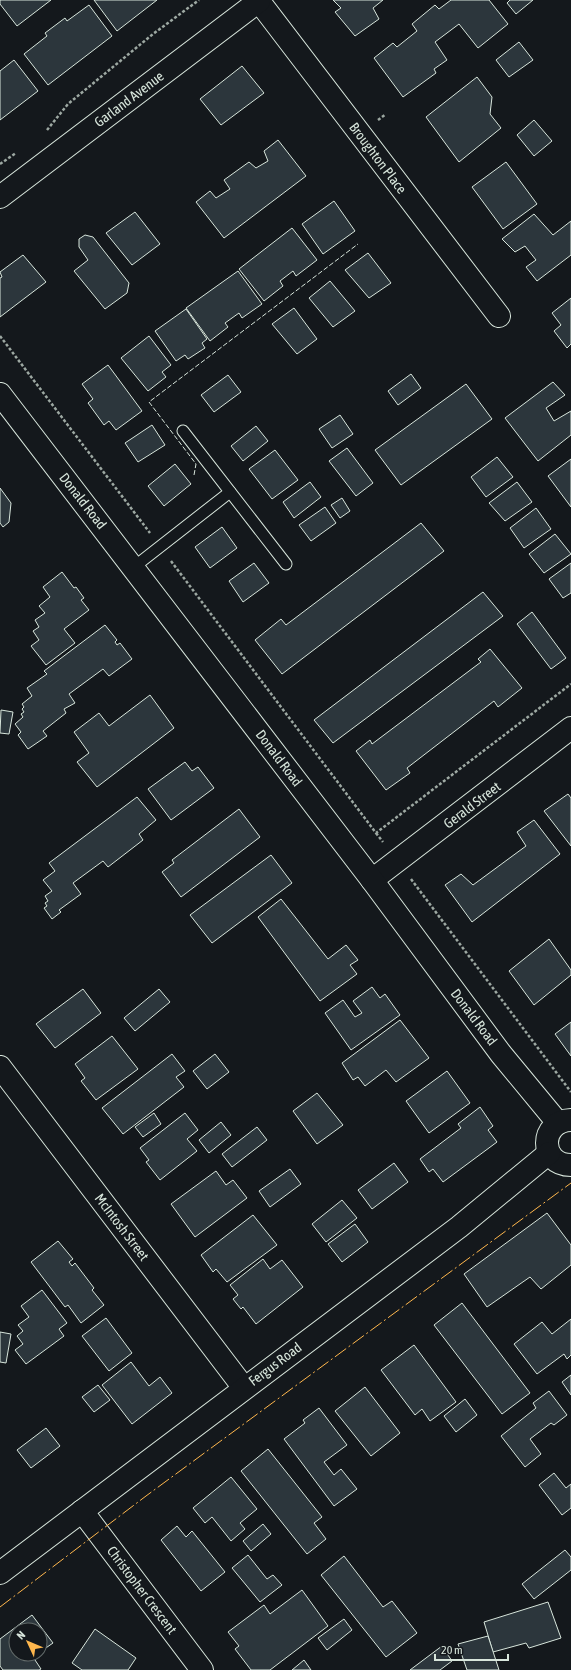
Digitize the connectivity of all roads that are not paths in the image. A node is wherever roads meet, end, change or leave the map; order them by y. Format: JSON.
{"nodes":[{"id":1,"x":258,"y":1,"type":"edge"},
{"id":2,"x":0,"y":197,"type":"edge"},
{"id":3,"x":499,"y":316,"type":"dead end"},
{"id":4,"x":0,"y":394,"type":"edge"},
{"id":5,"x":183,"y":431,"type":"dead end"},
{"id":6,"x":230,"y":492,"type":"junction"},
{"id":7,"x":286,"y":564,"type":"dead end"},
{"id":8,"x":134,"y":567,"type":"junction"},
{"id":9,"x":571,"y":728,"type":"edge"},
{"id":10,"x":372,"y":880,"type":"junction"},
{"id":11,"x":0,"y":1067,"type":"edge"},
{"id":12,"x":565,"y":1121,"type":"edge"},
{"id":13,"x":549,"y":1153,"type":"junction"},
{"id":14,"x":571,"y":1165,"type":"edge"},
{"id":15,"x":244,"y":1388,"type":"junction"},
{"id":16,"x":82,"y":1511,"type":"junction"},
{"id":17,"x":0,"y":1573,"type":"edge"},
{"id":18,"x":202,"y":1670,"type":"edge"}],
"edges":[{"from":1,"to":2,"type":"street","name":"Garland Avenue"},
{"from":1,"to":3,"type":"street","name":"Broughton Place"},
{"from":4,"to":8,"type":"street","name":"Donald Road"},
{"from":5,"to":6,"type":"lane"},
{"from":6,"to":7,"type":"lane"},
{"from":6,"to":8,"type":"lane"},
{"from":8,"to":10,"type":"street","name":"Donald Road"},
{"from":9,"to":10,"type":"street","name":"Gerald Street"},
{"from":10,"to":12,"type":"street","name":"Donald Road"},
{"from":11,"to":15,"type":"street","name":"McIntosh Street"},
{"from":12,"to":13,"type":"street"},
{"from":13,"to":14,"type":"street"},
{"from":13,"to":15,"type":"street","name":"Fergus Road"},
{"from":15,"to":16,"type":"street","name":"Fergus Road"},
{"from":16,"to":17,"type":"street","name":"Fergus Road"},
{"from":16,"to":18,"type":"street","name":"Christopher Crescent"}]}
